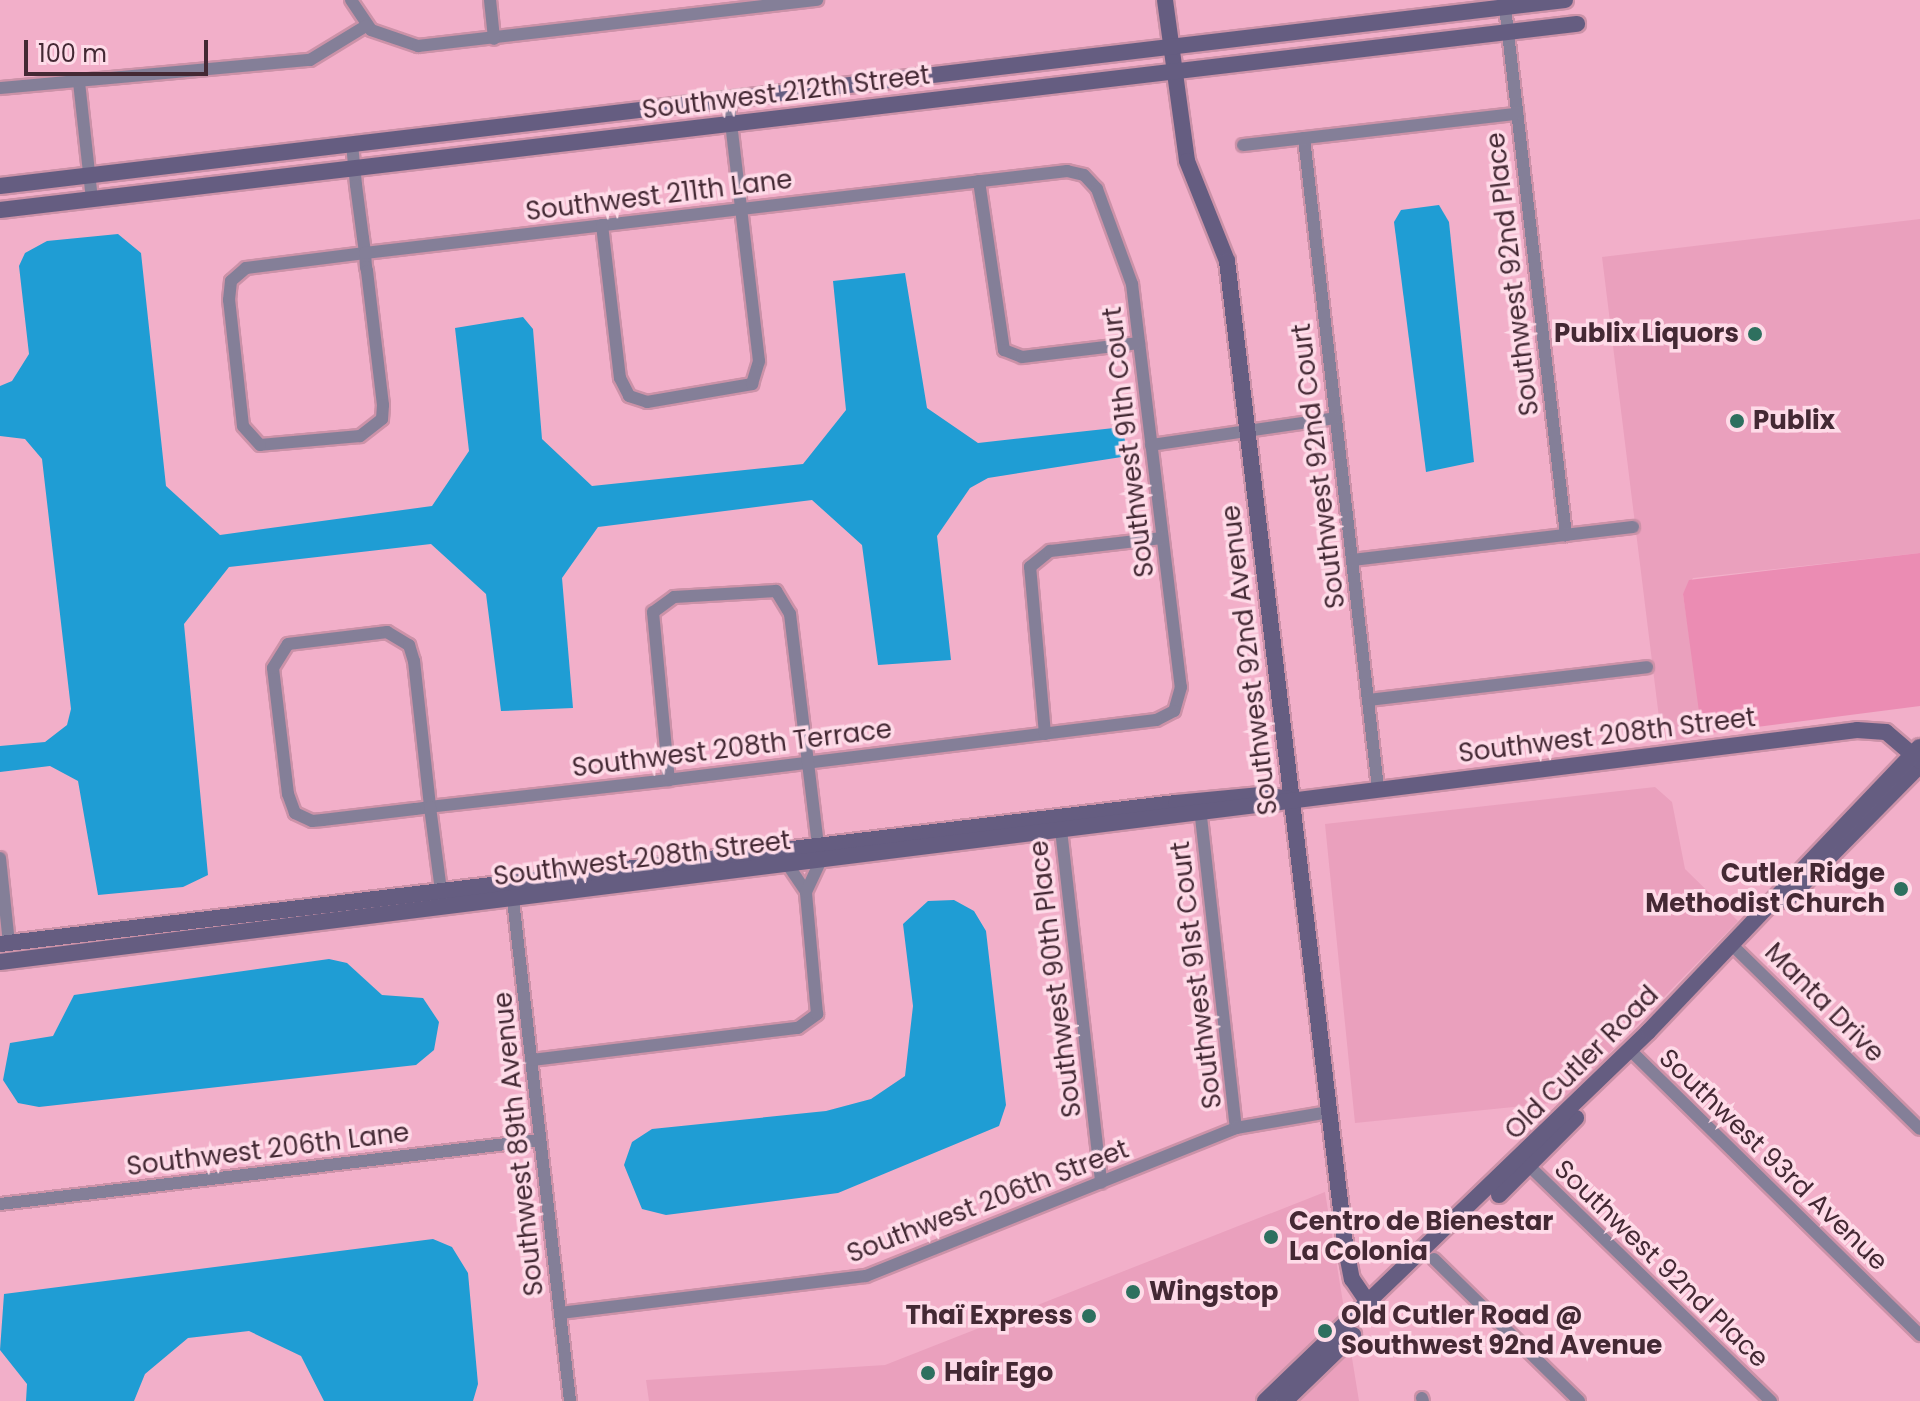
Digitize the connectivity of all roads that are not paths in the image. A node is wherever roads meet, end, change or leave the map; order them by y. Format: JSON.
{"nodes":[{"id":1,"x":351,"y":0,"type":"edge"},
{"id":2,"x":490,"y":0,"type":"edge"},
{"id":3,"x":817,"y":0,"type":"edge"},
{"id":4,"x":1165,"y":0,"type":"edge"},
{"id":5,"x":1565,"y":0,"type":"edge"},
{"id":6,"x":1505,"y":7,"type":"junction"},
{"id":7,"x":1577,"y":24,"type":"dead end"},
{"id":8,"x":366,"y":26,"type":"junction"},
{"id":9,"x":1508,"y":32,"type":"junction"},
{"id":10,"x":494,"y":39,"type":"junction"},
{"id":11,"x":1170,"y":47,"type":"junction"},
{"id":12,"x":1174,"y":72,"type":"junction"},
{"id":13,"x":79,"y":82,"type":"junction"},
{"id":14,"x":0,"y":88,"type":"edge"},
{"id":15,"x":728,"y":99,"type":"junction"},
{"id":16,"x":1517,"y":114,"type":"junction"},
{"id":17,"x":731,"y":123,"type":"junction"},
{"id":18,"x":1304,"y":138,"type":"junction"},
{"id":19,"x":352,"y":144,"type":"junction"},
{"id":20,"x":1243,"y":145,"type":"dead end"},
{"id":21,"x":355,"y":168,"type":"junction"},
{"id":22,"x":90,"y":175,"type":"junction"},
{"id":23,"x":1090,"y":180,"type":"joint"},
{"id":24,"x":979,"y":181,"type":"junction"},
{"id":25,"x":0,"y":186,"type":"edge"},
{"id":26,"x":92,"y":199,"type":"junction"},
{"id":27,"x":741,"y":209,"type":"junction"},
{"id":28,"x":0,"y":210,"type":"edge"},
{"id":29,"x":602,"y":225,"type":"junction"},
{"id":30,"x":365,"y":253,"type":"junction"},
{"id":31,"x":1139,"y":343,"type":"junction"},
{"id":32,"x":1336,"y":418,"type":"junction"},
{"id":33,"x":1247,"y":431,"type":"junction"},
{"id":34,"x":1151,"y":445,"type":"junction"},
{"id":35,"x":1633,"y":527,"type":"dead end"},
{"id":36,"x":1566,"y":535,"type":"junction"},
{"id":37,"x":1162,"y":538,"type":"junction"},
{"id":38,"x":1352,"y":560,"type":"junction"},
{"id":39,"x":1647,"y":667,"type":"dead end"},
{"id":40,"x":1368,"y":700,"type":"junction"},
{"id":41,"x":1176,"y":708,"type":"joint"},
{"id":42,"x":1045,"y":734,"type":"junction"},
{"id":43,"x":1918,"y":757,"type":"edge"},
{"id":44,"x":807,"y":762,"type":"junction"},
{"id":45,"x":669,"y":780,"type":"junction"},
{"id":46,"x":1378,"y":789,"type":"junction"},
{"id":47,"x":1289,"y":800,"type":"junction"},
{"id":48,"x":430,"y":807,"type":"junction"},
{"id":49,"x":1201,"y":817,"type":"junction"},
{"id":50,"x":1060,"y":825,"type":"junction"},
{"id":51,"x":819,"y":854,"type":"junction"},
{"id":52,"x":0,"y":858,"type":"edge"},
{"id":53,"x":788,"y":865,"type":"junction"},
{"id":54,"x":512,"y":890,"type":"junction"},
{"id":55,"x":806,"y":892,"type":"junction"},
{"id":56,"x":442,"y":899,"type":"junction"},
{"id":57,"x":3,"y":902,"type":"edge"},
{"id":58,"x":5,"y":944,"type":"edge"},
{"id":59,"x":1734,"y":946,"type":"junction"},
{"id":60,"x":0,"y":962,"type":"edge"},
{"id":61,"x":1633,"y":1053,"type":"junction"},
{"id":62,"x":532,"y":1060,"type":"junction"},
{"id":63,"x":1329,"y":1112,"type":"junction"},
{"id":64,"x":1236,"y":1128,"type":"junction"},
{"id":65,"x":1920,"y":1129,"type":"edge"},
{"id":66,"x":540,"y":1140,"type":"junction"},
{"id":67,"x":1525,"y":1162,"type":"junction"},
{"id":68,"x":1101,"y":1183,"type":"junction"},
{"id":69,"x":0,"y":1204,"type":"edge"},
{"id":70,"x":1434,"y":1259,"type":"junction"},
{"id":71,"x":1372,"y":1310,"type":"junction"},
{"id":72,"x":560,"y":1313,"type":"junction"},
{"id":73,"x":1920,"y":1335,"type":"edge"},
{"id":74,"x":570,"y":1401,"type":"edge"},
{"id":75,"x":1265,"y":1401,"type":"edge"},
{"id":76,"x":1285,"y":1401,"type":"edge"},
{"id":77,"x":1579,"y":1401,"type":"edge"},
{"id":78,"x":1771,"y":1401,"type":"edge"}],
"edges":[{"from":1,"to":8,"type":"street"},
{"from":2,"to":10,"type":"street"},
{"from":3,"to":10,"type":"street"},
{"from":4,"to":11,"type":"street","name":"Southwest 92nd Avenue"},
{"from":5,"to":6,"type":"street","name":"Southwest 212th Street"},
{"from":6,"to":9,"type":"street","name":"Southwest 92nd Place"},
{"from":6,"to":11,"type":"street","name":"Southwest 212th Street"},
{"from":7,"to":9,"type":"street","name":"Southwest 212th Street"},
{"from":8,"to":10,"type":"street"},
{"from":8,"to":13,"type":"street"},
{"from":9,"to":12,"type":"street","name":"Southwest 212th Street"},
{"from":9,"to":16,"type":"street","name":"Southwest 92nd Place"},
{"from":11,"to":12,"type":"street","name":"Southwest 92nd Avenue"},
{"from":11,"to":15,"type":"street","name":"Southwest 212th Street"},
{"from":12,"to":17,"type":"street","name":"Southwest 212th Street"},
{"from":12,"to":33,"type":"street","name":"Southwest 92nd Avenue"},
{"from":13,"to":14,"type":"street"},
{"from":13,"to":22,"type":"street"},
{"from":15,"to":17,"type":"street"},
{"from":15,"to":19,"type":"street","name":"Southwest 212th Street"},
{"from":16,"to":18,"type":"street"},
{"from":16,"to":36,"type":"street","name":"Southwest 92nd Place"},
{"from":17,"to":21,"type":"street","name":"Southwest 212th Street"},
{"from":17,"to":27,"type":"street"},
{"from":18,"to":20,"type":"street"},
{"from":18,"to":32,"type":"street","name":"Southwest 92nd Court"},
{"from":19,"to":21,"type":"street"},
{"from":19,"to":22,"type":"street","name":"Southwest 212th Street"},
{"from":21,"to":26,"type":"street","name":"Southwest 212th Street"},
{"from":21,"to":30,"type":"street"},
{"from":22,"to":25,"type":"street","name":"Southwest 212th Street"},
{"from":22,"to":26,"type":"street"},
{"from":23,"to":24,"type":"street","name":"Southwest 211th Lane"},
{"from":23,"to":31,"type":"street","name":"Southwest 91th Court"},
{"from":24,"to":27,"type":"street","name":"Southwest 211th Lane"},
{"from":24,"to":31,"type":"street"},
{"from":26,"to":28,"type":"street","name":"Southwest 212th Street"},
{"from":27,"to":29,"type":"street","name":"Southwest 211th Lane"},
{"from":27,"to":29,"type":"street"},
{"from":29,"to":30,"type":"street","name":"Southwest 211th Lane"},
{"from":30,"to":30,"type":"street","name":"Southwest 211th Lane"},
{"from":31,"to":34,"type":"street","name":"Southwest 91th Court"},
{"from":32,"to":33,"type":"street"},
{"from":32,"to":38,"type":"street","name":"Southwest 92nd Court"},
{"from":33,"to":34,"type":"street"},
{"from":33,"to":47,"type":"street","name":"Southwest 92nd Avenue"},
{"from":34,"to":37,"type":"street","name":"Southwest 91th Court"},
{"from":35,"to":36,"type":"street"},
{"from":36,"to":38,"type":"street"},
{"from":37,"to":41,"type":"street","name":"Southwest 91th Court"},
{"from":37,"to":42,"type":"street"},
{"from":38,"to":40,"type":"street","name":"Southwest 92nd Court"},
{"from":39,"to":40,"type":"street"},
{"from":40,"to":46,"type":"street","name":"Southwest 92nd Court"},
{"from":41,"to":42,"type":"street","name":"Southwest 208th Terrace"},
{"from":42,"to":44,"type":"street","name":"Southwest 208th Terrace"},
{"from":43,"to":46,"type":"street","name":"Southwest 208th Street"},
{"from":43,"to":59,"type":"street","name":"Old Cutler Road"},
{"from":44,"to":45,"type":"street","name":"Southwest 208th Terrace"},
{"from":44,"to":45,"type":"street"},
{"from":44,"to":51,"type":"street"},
{"from":45,"to":48,"type":"street","name":"Southwest 208th Terrace"},
{"from":46,"to":47,"type":"street","name":"Southwest 208th Street"},
{"from":47,"to":49,"type":"street","name":"Southwest 208th Street"},
{"from":47,"to":50,"type":"street","name":"Southwest 208th Street"},
{"from":47,"to":63,"type":"street","name":"Southwest 92nd Avenue"},
{"from":48,"to":48,"type":"street","name":"Southwest 208th Terrace"},
{"from":48,"to":56,"type":"street"},
{"from":49,"to":50,"type":"street","name":"Southwest 208th Street"},
{"from":49,"to":64,"type":"street","name":"Southwest 91st Court"},
{"from":50,"to":51,"type":"street","name":"Southwest 208th Street"},
{"from":50,"to":68,"type":"street","name":"Southwest 90th Place"},
{"from":51,"to":53,"type":"street","name":"Southwest 208th Street"},
{"from":51,"to":54,"type":"street","name":"Southwest 208th Street"},
{"from":51,"to":55,"type":"street"},
{"from":52,"to":57,"type":"street"},
{"from":53,"to":54,"type":"street","name":"Southwest 208th Street"},
{"from":53,"to":55,"type":"street"},
{"from":54,"to":56,"type":"street","name":"Southwest 208th Street"},
{"from":54,"to":62,"type":"street","name":"Southwest 89th Avenue"},
{"from":55,"to":62,"type":"street"},
{"from":56,"to":58,"type":"street","name":"Southwest 208th Street"},
{"from":56,"to":60,"type":"street","name":"Southwest 208th Street"},
{"from":57,"to":58,"type":"street"},
{"from":59,"to":61,"type":"street","name":"Old Cutler Road"},
{"from":59,"to":65,"type":"street","name":"Manta Drive"},
{"from":61,"to":67,"type":"street","name":"Old Cutler Road"},
{"from":61,"to":73,"type":"street","name":"Southwest 93rd Avenue"},
{"from":62,"to":66,"type":"street","name":"Southwest 89th Avenue"},
{"from":63,"to":64,"type":"street","name":"Southwest 206th Street"},
{"from":63,"to":71,"type":"street","name":"Southwest 92nd Avenue"},
{"from":64,"to":68,"type":"street","name":"Southwest 206th Street"},
{"from":66,"to":69,"type":"street","name":"Southwest 206th Lane"},
{"from":66,"to":72,"type":"street","name":"Southwest 89th Avenue"},
{"from":67,"to":70,"type":"street","name":"Old Cutler Road"},
{"from":67,"to":71,"type":"street","name":"Old Cutler Road"},
{"from":67,"to":78,"type":"street","name":"Southwest 92nd Place"},
{"from":68,"to":72,"type":"street","name":"Southwest 206th Street"},
{"from":70,"to":71,"type":"street","name":"Old Cutler Road"},
{"from":70,"to":77,"type":"street"},
{"from":71,"to":75,"type":"street","name":"Old Cutler Road"},
{"from":71,"to":76,"type":"street","name":"Old Cutler Road"},
{"from":72,"to":74,"type":"street","name":"Southwest 89th Avenue"}]}
